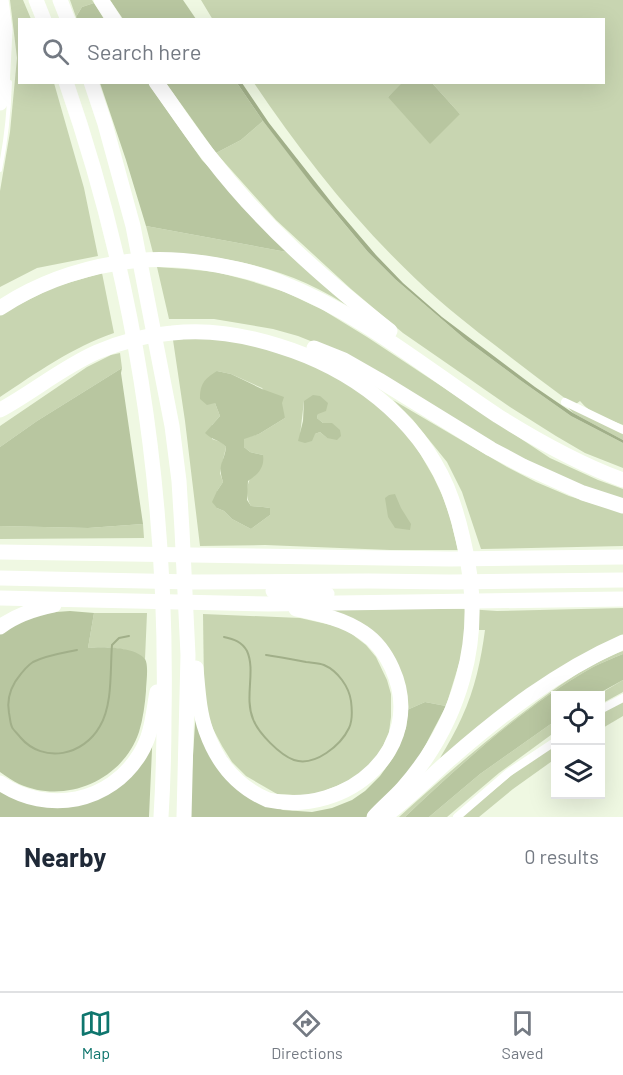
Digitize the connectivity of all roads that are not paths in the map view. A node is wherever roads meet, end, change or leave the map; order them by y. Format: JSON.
{"nodes":[{"id":1,"x":2,"y":0,"type":"edge"},
{"id":2,"x":36,"y":0,"type":"edge"},
{"id":3,"x":60,"y":0,"type":"edge"},
{"id":4,"x":101,"y":0,"type":"edge"},
{"id":5,"x":43,"y":18,"type":"edge"},
{"id":6,"x":67,"y":18,"type":"edge"},
{"id":7,"x":113,"y":18,"type":"edge"},
{"id":8,"x":5,"y":30,"type":"junction"},
{"id":9,"x":10,"y":54,"type":"dead end"},
{"id":10,"x":10,"y":74,"type":"dead end"},
{"id":11,"x":67,"y":84,"type":"edge"},
{"id":12,"x":92,"y":84,"type":"edge"},
{"id":13,"x":157,"y":84,"type":"edge"},
{"id":14,"x":0,"y":103,"type":"edge"},
{"id":15,"x":0,"y":170,"type":"edge"},
{"id":16,"x":0,"y":308,"type":"edge"},
{"id":17,"x":445,"y":379,"type":"junction"},
{"id":18,"x":565,"y":402,"type":"dead end"},
{"id":19,"x":0,"y":409,"type":"edge"},
{"id":20,"x":623,"y":430,"type":"edge"},
{"id":21,"x":623,"y":480,"type":"edge"},
{"id":22,"x":623,"y":506,"type":"edge"},
{"id":23,"x":0,"y":552,"type":"edge"},
{"id":24,"x":623,"y":556,"type":"edge"},
{"id":25,"x":0,"y":578,"type":"edge"},
{"id":26,"x":623,"y":580,"type":"edge"},
{"id":27,"x":193,"y":582,"type":"junction"},
{"id":28,"x":0,"y":598,"type":"edge"},
{"id":29,"x":623,"y":599,"type":"edge"},
{"id":30,"x":78,"y":600,"type":"junction"},
{"id":31,"x":459,"y":601,"type":"junction"},
{"id":32,"x":269,"y":604,"type":"junction"},
{"id":33,"x":0,"y":627,"type":"edge"},
{"id":34,"x":623,"y":642,"type":"edge"},
{"id":35,"x":190,"y":650,"type":"junction"},
{"id":36,"x":165,"y":654,"type":"junction"},
{"id":37,"x":623,"y":698,"type":"edge"},
{"id":38,"x":605,"y":707,"type":"edge"},
{"id":39,"x":551,"y":744,"type":"edge"},
{"id":40,"x":0,"y":783,"type":"edge"},
{"id":41,"x":161,"y":817,"type":"edge"},
{"id":42,"x":184,"y":817,"type":"edge"},
{"id":43,"x":374,"y":817,"type":"edge"},
{"id":44,"x":385,"y":817,"type":"edge"},
{"id":45,"x":457,"y":817,"type":"edge"}],
"edges":[{"from":1,"to":8,"type":"highway"},
{"from":2,"to":5,"type":"highway"},
{"from":3,"to":6,"type":"highway"},
{"from":4,"to":7,"type":"highway"},
{"from":8,"to":9,"type":"lane"},
{"from":8,"to":14,"type":"highway"},
{"from":10,"to":15,"type":"lane"},
{"from":11,"to":36,"type":"highway"},
{"from":12,"to":35,"type":"highway"},
{"from":13,"to":17,"type":"highway"},
{"from":16,"to":17,"type":"highway"},
{"from":17,"to":21,"type":"highway"},
{"from":18,"to":20,"type":"street"},
{"from":19,"to":22,"type":"highway"},
{"from":19,"to":43,"type":"highway"},
{"from":23,"to":24,"type":"highway"},
{"from":25,"to":27,"type":"highway"},
{"from":26,"to":27,"type":"highway"},
{"from":27,"to":31,"type":"highway"},
{"from":28,"to":30,"type":"highway"},
{"from":29,"to":31,"type":"highway"},
{"from":30,"to":32,"type":"highway"},
{"from":30,"to":33,"type":"highway"},
{"from":31,"to":32,"type":"highway"},
{"from":32,"to":35,"type":"highway"},
{"from":34,"to":44,"type":"highway"},
{"from":35,"to":42,"type":"highway"},
{"from":36,"to":40,"type":"highway"},
{"from":36,"to":41,"type":"highway"},
{"from":37,"to":38,"type":"street"},
{"from":39,"to":45,"type":"street"}]}
